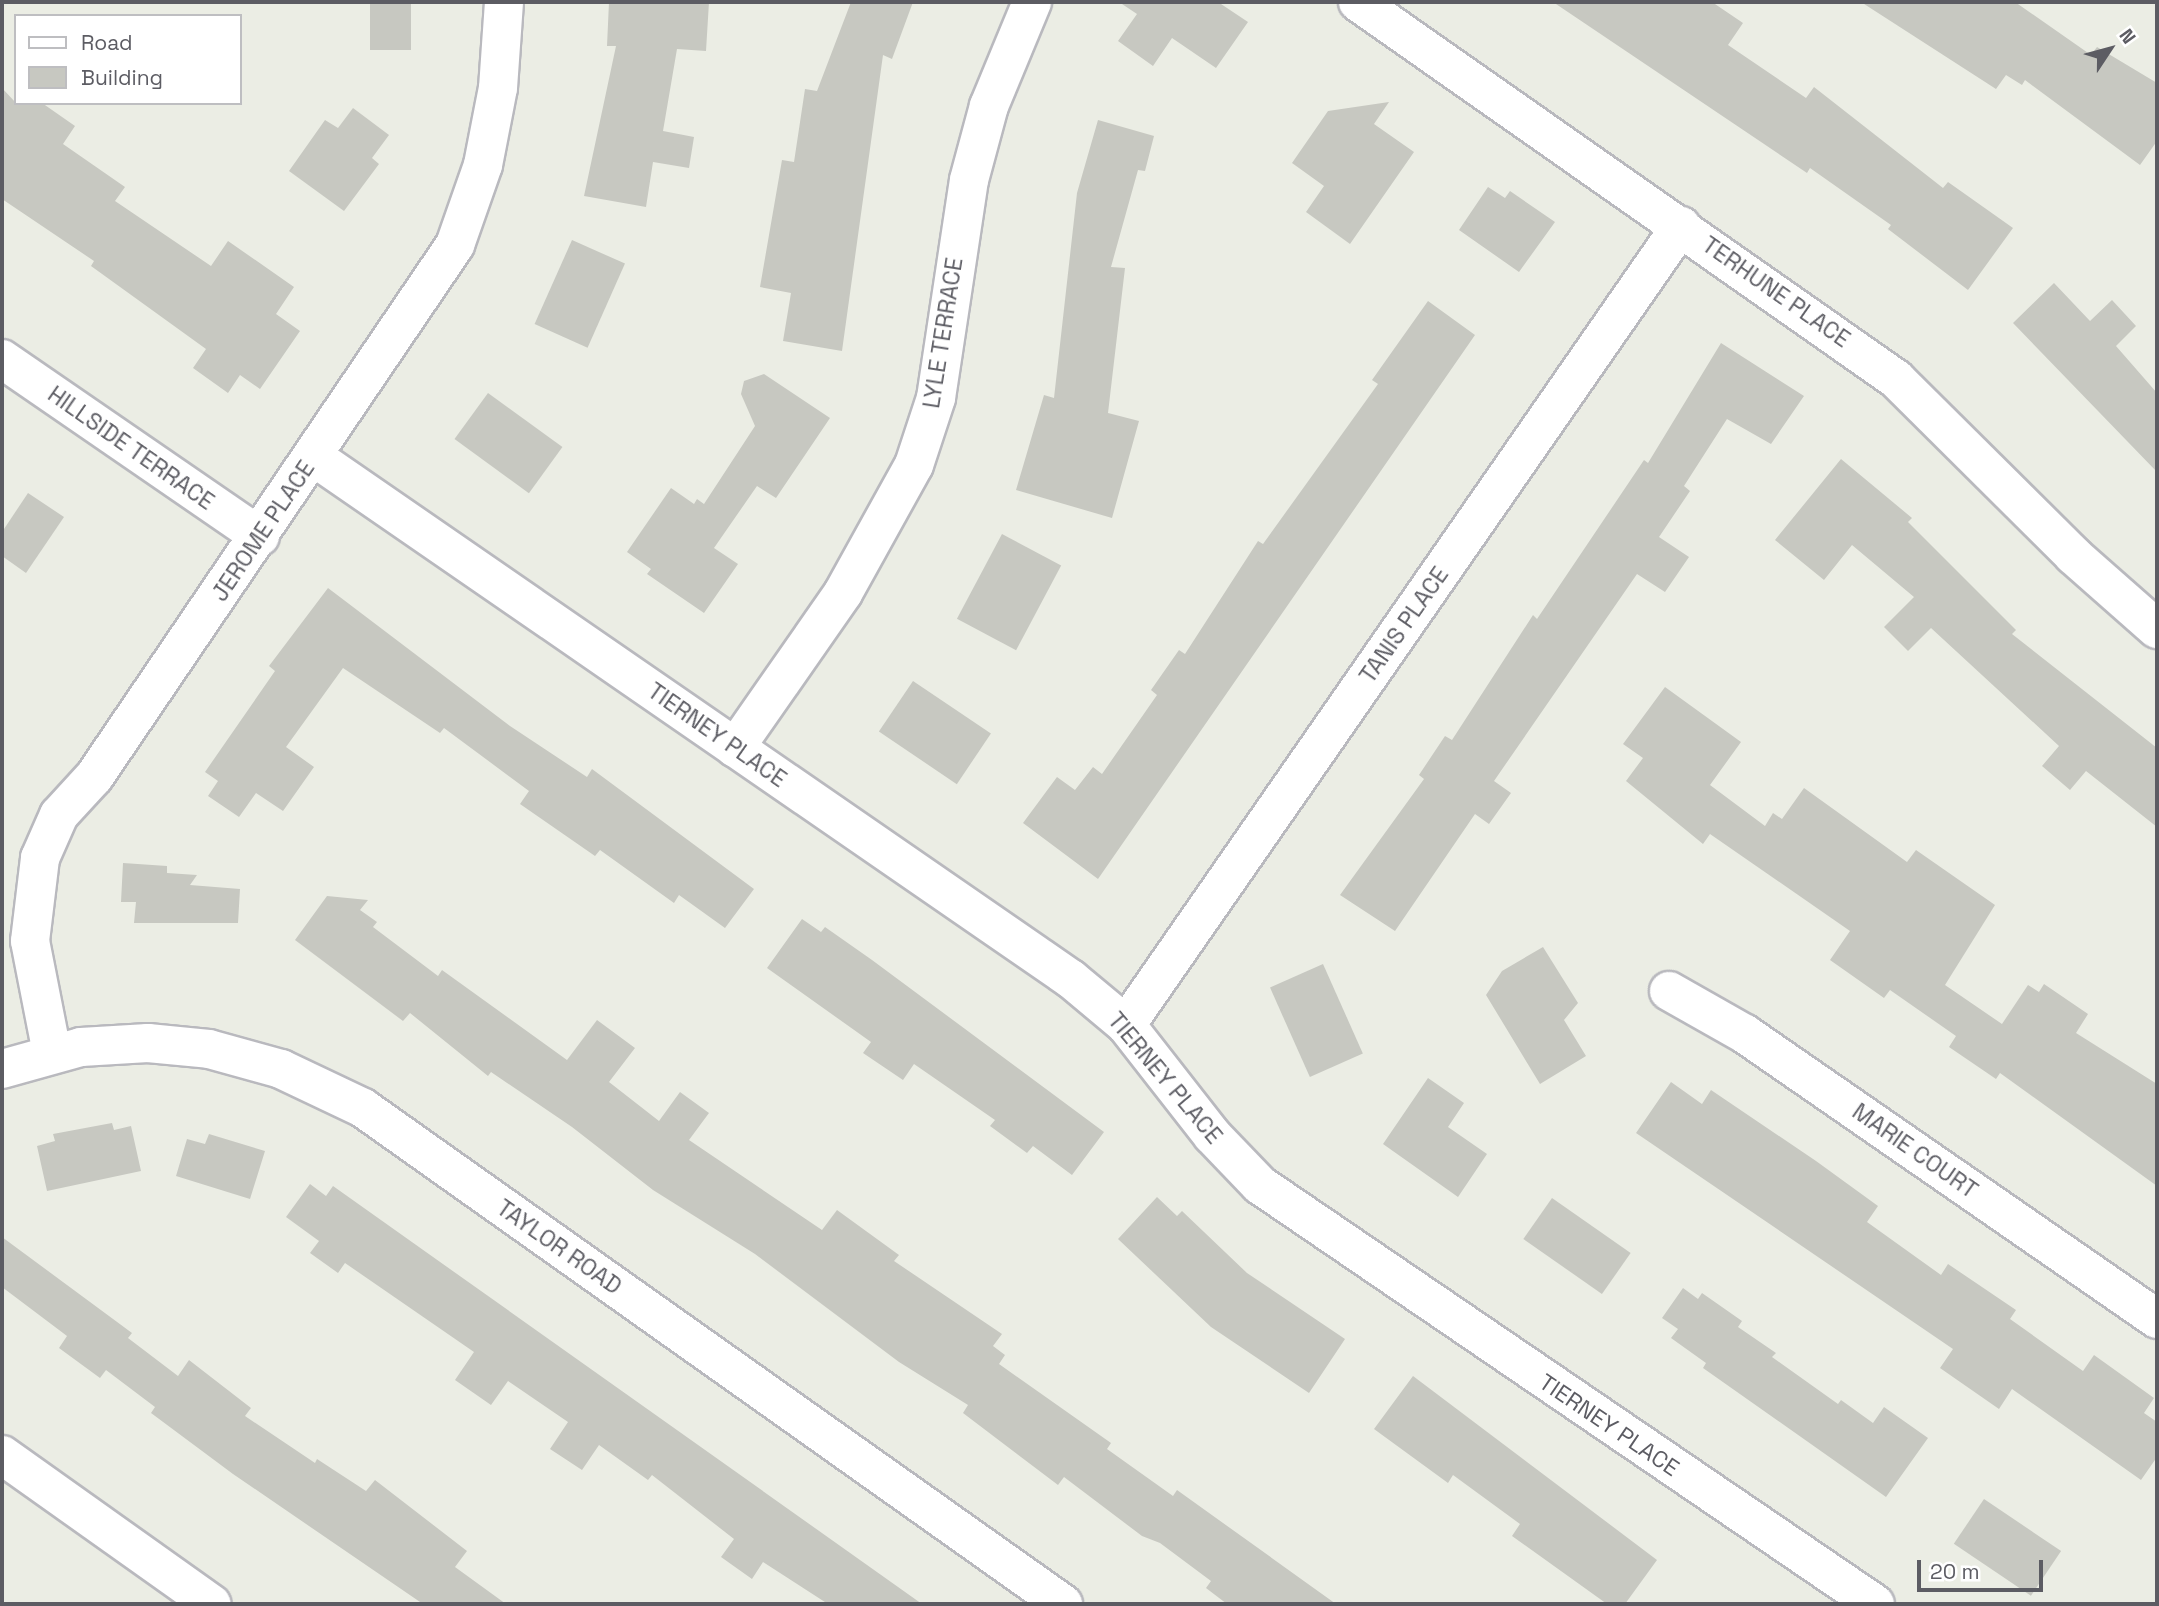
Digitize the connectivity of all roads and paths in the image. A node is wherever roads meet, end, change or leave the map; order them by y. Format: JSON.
{"nodes":[{"id":1,"x":504,"y":2,"type":"edge"},
{"id":2,"x":1032,"y":2,"type":"edge"},
{"id":3,"x":1358,"y":2,"type":"edge"},
{"id":4,"x":1681,"y":226,"type":"junction"},
{"id":5,"x":2,"y":359,"type":"edge"},
{"id":6,"x":314,"y":457,"type":"junction"},
{"id":7,"x":260,"y":536,"type":"junction"},
{"id":8,"x":2157,"y":629,"type":"edge"},
{"id":9,"x":736,"y":748,"type":"junction"},
{"id":10,"x":1669,"y":991,"type":"dead end"},
{"id":11,"x":1126,"y":1025,"type":"junction"},
{"id":12,"x":52,"y":1053,"type":"junction"},
{"id":13,"x":2,"y":1069,"type":"edge"},
{"id":14,"x":2157,"y":1319,"type":"edge"},
{"id":15,"x":2,"y":1455,"type":"edge"},
{"id":16,"x":212,"y":1604,"type":"edge"},
{"id":17,"x":1063,"y":1604,"type":"edge"},
{"id":18,"x":1875,"y":1604,"type":"edge"}],
"edges":[{"from":1,"to":6,"type":"street","name":"JEROME PLACE"},
{"from":2,"to":9,"type":"street","name":"LYLE TERRACE"},
{"from":3,"to":4,"type":"street","name":"TERHUNE PLACE"},
{"from":4,"to":8,"type":"street","name":"TERHUNE PLACE"},
{"from":4,"to":11,"type":"street","name":"TANIS PLACE"},
{"from":5,"to":7,"type":"street","name":"HILLSIDE TERRACE"},
{"from":6,"to":7,"type":"street","name":"JEROME PLACE"},
{"from":6,"to":9,"type":"street","name":"TIERNEY PLACE"},
{"from":7,"to":12,"type":"street","name":"JEROME PLACE"},
{"from":9,"to":11,"type":"street","name":"TIERNEY PLACE"},
{"from":10,"to":14,"type":"street","name":"MARIE COURT"},
{"from":11,"to":18,"type":"street","name":"TIERNEY PLACE"},
{"from":12,"to":13,"type":"street","name":"TAYLOR ROAD"},
{"from":12,"to":17,"type":"street","name":"TAYLOR ROAD"},
{"from":15,"to":16,"type":"street"}]}
